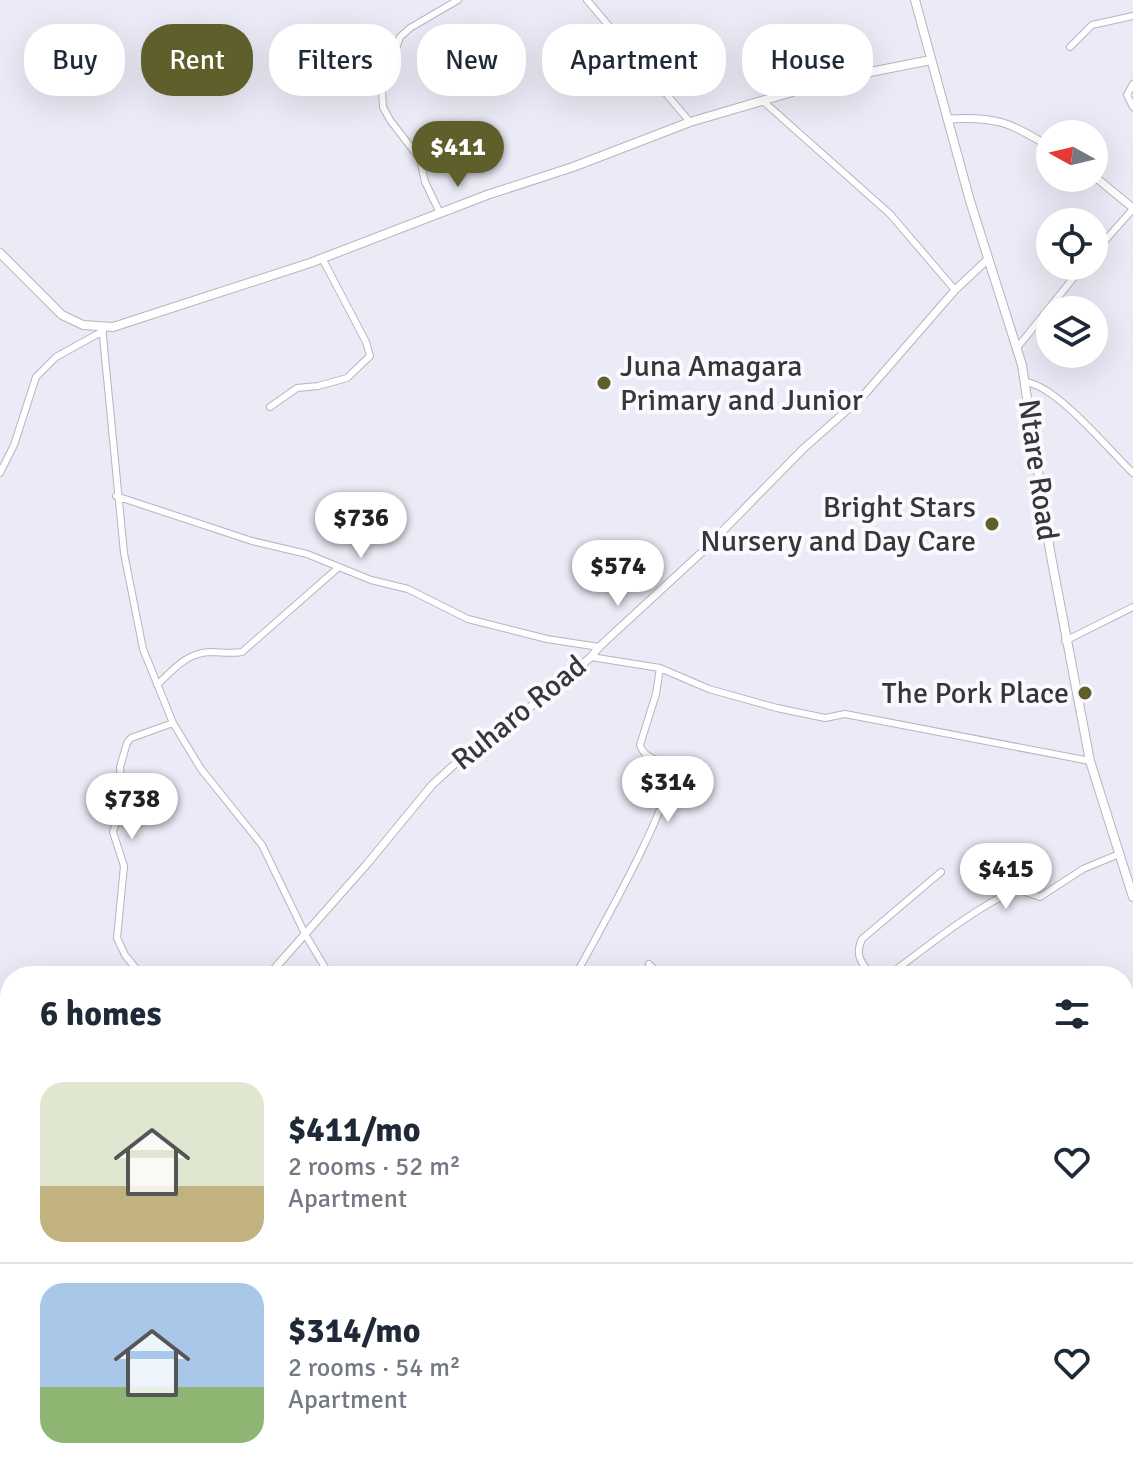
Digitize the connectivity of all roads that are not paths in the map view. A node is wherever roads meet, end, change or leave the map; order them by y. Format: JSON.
{"nodes":[{"id":1,"x":458,"y":0,"type":"edge"},
{"id":2,"x":587,"y":0,"type":"edge"},
{"id":3,"x":915,"y":0,"type":"edge"},
{"id":4,"x":1133,"y":16,"type":"edge"},
{"id":5,"x":1070,"y":47,"type":"dead end"},
{"id":6,"x":931,"y":60,"type":"junction"},
{"id":7,"x":1133,"y":84,"type":"edge"},
{"id":8,"x":763,"y":101,"type":"junction"},
{"id":9,"x":1133,"y":107,"type":"edge"},
{"id":10,"x":948,"y":119,"type":"junction"},
{"id":11,"x":690,"y":122,"type":"junction"},
{"id":12,"x":1036,"y":139,"type":"edge"},
{"id":13,"x":1108,"y":188,"type":"edge"},
{"id":14,"x":1133,"y":209,"type":"edge"},
{"id":15,"x":440,"y":213,"type":"junction"},
{"id":16,"x":1108,"y":237,"type":"edge"},
{"id":17,"x":0,"y":253,"type":"edge"},
{"id":18,"x":322,"y":258,"type":"junction"},
{"id":19,"x":988,"y":259,"type":"junction"},
{"id":20,"x":1072,"y":280,"type":"edge"},
{"id":21,"x":955,"y":290,"type":"junction"},
{"id":22,"x":102,"y":328,"type":"junction"},
{"id":23,"x":1016,"y":349,"type":"junction"},
{"id":24,"x":1026,"y":382,"type":"junction"},
{"id":25,"x":270,"y":407,"type":"dead end"},
{"id":26,"x":0,"y":473,"type":"edge"},
{"id":27,"x":1133,"y":473,"type":"edge"},
{"id":28,"x":116,"y":496,"type":"junction"},
{"id":29,"x":339,"y":567,"type":"junction"},
{"id":30,"x":1133,"y":607,"type":"edge"},
{"id":31,"x":1065,"y":641,"type":"junction"},
{"id":32,"x":599,"y":647,"type":"junction"},
{"id":33,"x":591,"y":657,"type":"junction"},
{"id":34,"x":660,"y":668,"type":"junction"},
{"id":35,"x":157,"y":685,"type":"junction"},
{"id":36,"x":173,"y":723,"type":"junction"},
{"id":37,"x":1090,"y":761,"type":"junction"},
{"id":38,"x":1119,"y":854,"type":"junction"},
{"id":39,"x":941,"y":872,"type":"dead end"},
{"id":40,"x":1133,"y":897,"type":"edge"},
{"id":41,"x":305,"y":934,"type":"junction"},
{"id":42,"x":134,"y":966,"type":"edge"},
{"id":43,"x":277,"y":966,"type":"edge"},
{"id":44,"x":324,"y":966,"type":"edge"},
{"id":45,"x":580,"y":966,"type":"edge"},
{"id":46,"x":864,"y":966,"type":"edge"},
{"id":47,"x":902,"y":966,"type":"edge"}],
"edges":[{"from":1,"to":15,"type":"street"},
{"from":2,"to":11,"type":"street"},
{"from":3,"to":6,"type":"main road","name":"Ntare Road"},
{"from":4,"to":5,"type":"street"},
{"from":6,"to":8,"type":"main road"},
{"from":6,"to":10,"type":"main road","name":"Ntare Road"},
{"from":7,"to":9,"type":"street"},
{"from":8,"to":11,"type":"main road"},
{"from":8,"to":21,"type":"street"},
{"from":10,"to":12,"type":"street"},
{"from":10,"to":19,"type":"main road","name":"Ntare Road"},
{"from":11,"to":15,"type":"main road"},
{"from":13,"to":14,"type":"street"},
{"from":14,"to":16,"type":"street"},
{"from":15,"to":18,"type":"main road"},
{"from":17,"to":22,"type":"main road"},
{"from":18,"to":22,"type":"main road"},
{"from":18,"to":25,"type":"street"},
{"from":19,"to":21,"type":"street","name":"Ruharo Road"},
{"from":19,"to":23,"type":"main road","name":"Ntare Road"},
{"from":20,"to":23,"type":"street"},
{"from":21,"to":32,"type":"street","name":"Ruharo Road"},
{"from":22,"to":26,"type":"street"},
{"from":22,"to":28,"type":"street"},
{"from":23,"to":24,"type":"main road","name":"Ntare Road"},
{"from":24,"to":27,"type":"street"},
{"from":24,"to":31,"type":"main road","name":"Ntare Road"},
{"from":28,"to":29,"type":"street"},
{"from":28,"to":35,"type":"street"},
{"from":29,"to":32,"type":"street"},
{"from":29,"to":35,"type":"street"},
{"from":30,"to":31,"type":"street"},
{"from":31,"to":37,"type":"main road","name":"Ntare Road"},
{"from":32,"to":33,"type":"street","name":"Ruharo Road"},
{"from":33,"to":34,"type":"street"},
{"from":33,"to":41,"type":"street","name":"Ruharo Road"},
{"from":34,"to":37,"type":"street"},
{"from":34,"to":45,"type":"street"},
{"from":35,"to":36,"type":"street"},
{"from":36,"to":41,"type":"street"},
{"from":36,"to":42,"type":"street"},
{"from":37,"to":38,"type":"main road","name":"Ntare Road"},
{"from":38,"to":40,"type":"main road","name":"Ntare Road"},
{"from":38,"to":47,"type":"street"},
{"from":39,"to":46,"type":"street"},
{"from":41,"to":43,"type":"street","name":"Ruharo Road"},
{"from":41,"to":44,"type":"street"}]}
